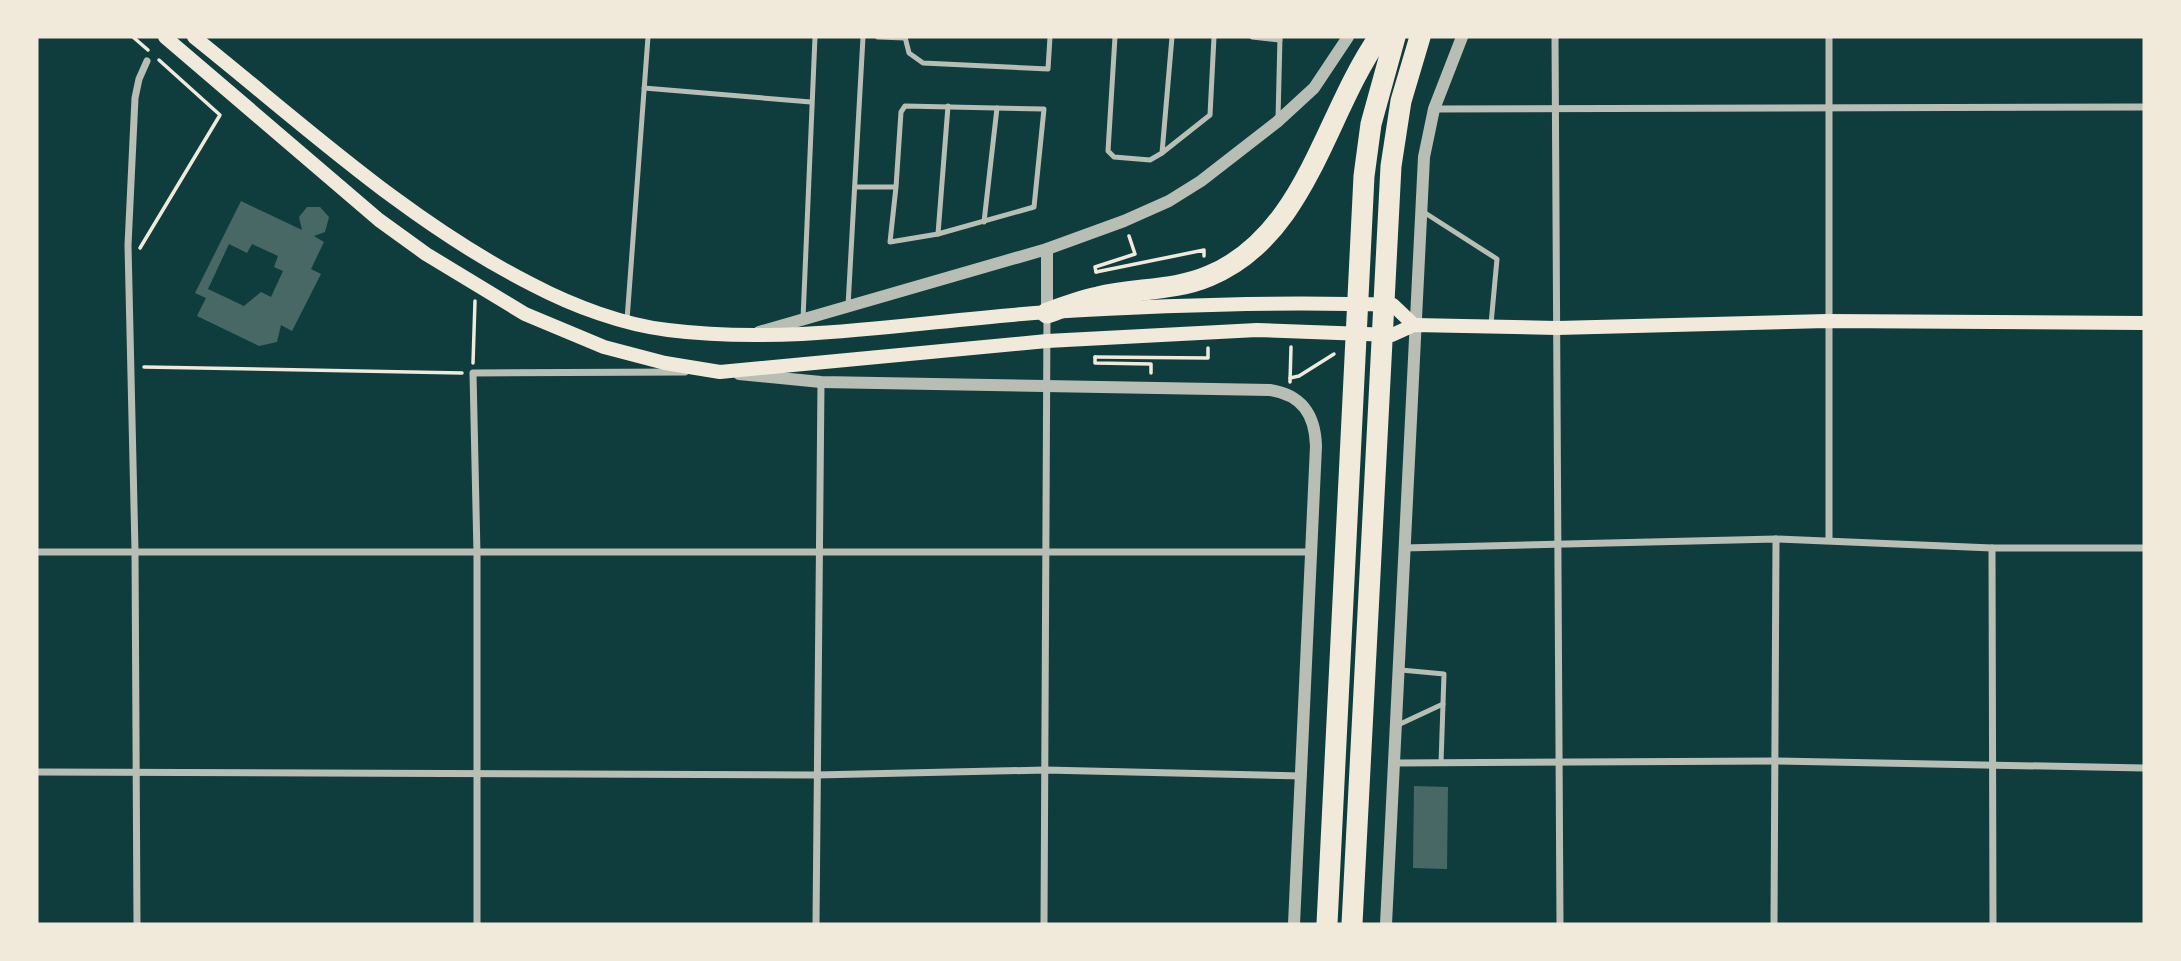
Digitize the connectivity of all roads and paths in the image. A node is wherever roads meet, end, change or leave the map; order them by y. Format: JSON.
{"nodes":[{"id":1,"x":134,"y":37,"type":"edge"},
{"id":2,"x":165,"y":37,"type":"edge"},
{"id":3,"x":194,"y":37,"type":"edge"},
{"id":4,"x":648,"y":37,"type":"edge"},
{"id":5,"x":815,"y":37,"type":"edge"},
{"id":6,"x":863,"y":37,"type":"edge"},
{"id":7,"x":878,"y":37,"type":"edge"},
{"id":8,"x":905,"y":37,"type":"edge"},
{"id":9,"x":1050,"y":37,"type":"edge"},
{"id":10,"x":1115,"y":37,"type":"edge"},
{"id":11,"x":1172,"y":37,"type":"edge"},
{"id":12,"x":1214,"y":37,"type":"edge"},
{"id":13,"x":1252,"y":37,"type":"edge"},
{"id":14,"x":1349,"y":37,"type":"edge"},
{"id":15,"x":1379,"y":37,"type":"edge"},
{"id":16,"x":1395,"y":37,"type":"edge"},
{"id":17,"x":1420,"y":37,"type":"edge"},
{"id":18,"x":1462,"y":37,"type":"edge"},
{"id":19,"x":1555,"y":37,"type":"edge"},
{"id":20,"x":1829,"y":37,"type":"edge"},
{"id":21,"x":1280,"y":38,"type":"edge"},
{"id":22,"x":147,"y":61,"type":"dead end"},
{"id":23,"x":644,"y":88,"type":"junction"},
{"id":24,"x":811,"y":102,"type":"junction"},
{"id":25,"x":948,"y":106,"type":"junction"},
{"id":26,"x":1829,"y":106,"type":"junction"},
{"id":27,"x":1553,"y":107,"type":"junction"},
{"id":28,"x":2144,"y":107,"type":"edge"},
{"id":29,"x":997,"y":108,"type":"junction"},
{"id":30,"x":1434,"y":109,"type":"junction"},
{"id":31,"x":1278,"y":122,"type":"junction"},
{"id":32,"x":1162,"y":153,"type":"junction"},
{"id":33,"x":855,"y":187,"type":"junction"},
{"id":34,"x":895,"y":187,"type":"junction"},
{"id":35,"x":1421,"y":210,"type":"junction"},
{"id":36,"x":1124,"y":221,"type":"junction"},
{"id":37,"x":984,"y":222,"type":"junction"},
{"id":38,"x":938,"y":234,"type":"junction"},
{"id":39,"x":1047,"y":249,"type":"junction"},
{"id":40,"x":128,"y":267,"type":"junction"},
{"id":41,"x":1096,"y":272,"type":"dead end"},
{"id":42,"x":476,"y":287,"type":"junction"},
{"id":43,"x":848,"y":306,"type":"junction"},
{"id":44,"x":1047,"y":313,"type":"junction"},
{"id":45,"x":803,"y":319,"type":"junction"},
{"id":46,"x":627,"y":320,"type":"junction"},
{"id":47,"x":1827,"y":321,"type":"junction"},
{"id":48,"x":2144,"y":323,"type":"edge"},
{"id":49,"x":1413,"y":326,"type":"junction"},
{"id":50,"x":1491,"y":327,"type":"junction"},
{"id":51,"x":1557,"y":328,"type":"junction"},
{"id":52,"x":1292,"y":331,"type":"junction"},
{"id":53,"x":752,"y":334,"type":"junction"},
{"id":54,"x":1047,"y":341,"type":"junction"},
{"id":55,"x":1334,"y":354,"type":"dead end"},
{"id":56,"x":1095,"y":357,"type":"dead end"},
{"id":57,"x":131,"y":367,"type":"junction"},
{"id":58,"x":704,"y":371,"type":"junction"},
{"id":59,"x":720,"y":372,"type":"junction"},
{"id":60,"x":473,"y":373,"type":"junction"},
{"id":61,"x":1290,"y":378,"type":"junction"},
{"id":62,"x":821,"y":382,"type":"junction"},
{"id":63,"x":1046,"y":388,"type":"junction"},
{"id":64,"x":1151,"y":389,"type":"junction"},
{"id":65,"x":1290,"y":394,"type":"junction"},
{"id":66,"x":1776,"y":539,"type":"junction"},
{"id":67,"x":1829,"y":540,"type":"junction"},
{"id":68,"x":1556,"y":545,"type":"junction"},
{"id":69,"x":1403,"y":548,"type":"junction"},
{"id":70,"x":1992,"y":548,"type":"junction"},
{"id":71,"x":2144,"y":548,"type":"edge"},
{"id":72,"x":135,"y":551,"type":"junction"},
{"id":73,"x":37,"y":552,"type":"edge"},
{"id":74,"x":818,"y":552,"type":"junction"},
{"id":75,"x":1045,"y":552,"type":"junction"},
{"id":76,"x":1311,"y":552,"type":"junction"},
{"id":77,"x":477,"y":554,"type":"junction"},
{"id":78,"x":1401,"y":670,"type":"junction"},
{"id":79,"x":1443,"y":704,"type":"junction"},
{"id":80,"x":1398,"y":725,"type":"junction"},
{"id":81,"x":1776,"y":761,"type":"junction"},
{"id":82,"x":1560,"y":762,"type":"junction"},
{"id":83,"x":1396,"y":763,"type":"junction"},
{"id":84,"x":1441,"y":763,"type":"junction"},
{"id":85,"x":1995,"y":767,"type":"junction"},
{"id":86,"x":2144,"y":768,"type":"edge"},
{"id":87,"x":1045,"y":770,"type":"junction"},
{"id":88,"x":37,"y":772,"type":"edge"},
{"id":89,"x":137,"y":772,"type":"junction"},
{"id":90,"x":476,"y":774,"type":"junction"},
{"id":91,"x":816,"y":775,"type":"junction"},
{"id":92,"x":1303,"y":776,"type":"junction"},
{"id":93,"x":137,"y":924,"type":"edge"},
{"id":94,"x":477,"y":924,"type":"edge"},
{"id":95,"x":816,"y":924,"type":"edge"},
{"id":96,"x":1044,"y":924,"type":"edge"},
{"id":97,"x":1294,"y":924,"type":"edge"},
{"id":98,"x":1327,"y":924,"type":"edge"},
{"id":99,"x":1352,"y":924,"type":"edge"},
{"id":100,"x":1386,"y":924,"type":"edge"},
{"id":101,"x":1560,"y":924,"type":"edge"},
{"id":102,"x":1774,"y":924,"type":"edge"},
{"id":103,"x":1993,"y":924,"type":"edge"}],
"edges":[{"from":1,"to":40,"type":"path"},
{"from":2,"to":42,"type":"main road"},
{"from":3,"to":46,"type":"main road"},
{"from":4,"to":23,"type":"lane"},
{"from":5,"to":24,"type":"lane"},
{"from":6,"to":33,"type":"lane"},
{"from":7,"to":8,"type":"lane"},
{"from":8,"to":9,"type":"lane"},
{"from":10,"to":32,"type":"lane"},
{"from":11,"to":32,"type":"lane"},
{"from":12,"to":32,"type":"lane"},
{"from":13,"to":21,"type":"lane"},
{"from":14,"to":31,"type":"street"},
{"from":15,"to":44,"type":"highway"},
{"from":16,"to":98,"type":"highway"},
{"from":17,"to":99,"type":"highway"},
{"from":18,"to":30,"type":"street"},
{"from":19,"to":27,"type":"street"},
{"from":20,"to":26,"type":"street"},
{"from":21,"to":31,"type":"lane"},
{"from":22,"to":40,"type":"street"},
{"from":23,"to":24,"type":"lane"},
{"from":23,"to":46,"type":"lane"},
{"from":24,"to":45,"type":"lane"},
{"from":25,"to":29,"type":"lane"},
{"from":25,"to":34,"type":"lane"},
{"from":25,"to":38,"type":"lane"},
{"from":26,"to":27,"type":"street"},
{"from":26,"to":28,"type":"street"},
{"from":26,"to":47,"type":"street"},
{"from":27,"to":30,"type":"street"},
{"from":27,"to":51,"type":"street"},
{"from":29,"to":37,"type":"lane"},
{"from":29,"to":37,"type":"lane"},
{"from":30,"to":35,"type":"street"},
{"from":31,"to":36,"type":"street"},
{"from":33,"to":34,"type":"lane"},
{"from":33,"to":43,"type":"lane"},
{"from":34,"to":38,"type":"lane"},
{"from":35,"to":49,"type":"street"},
{"from":35,"to":50,"type":"lane"},
{"from":36,"to":39,"type":"street"},
{"from":36,"to":41,"type":"path"},
{"from":37,"to":38,"type":"lane"},
{"from":39,"to":43,"type":"street"},
{"from":39,"to":44,"type":"street"},
{"from":40,"to":57,"type":"street"},
{"from":42,"to":58,"type":"main road"},
{"from":42,"to":60,"type":"path"},
{"from":43,"to":45,"type":"street"},
{"from":44,"to":49,"type":"main road"},
{"from":44,"to":53,"type":"main road"},
{"from":44,"to":54,"type":"street"},
{"from":45,"to":53,"type":"street"},
{"from":46,"to":53,"type":"main road"},
{"from":47,"to":48,"type":"main road"},
{"from":47,"to":51,"type":"main road"},
{"from":47,"to":67,"type":"street"},
{"from":49,"to":50,"type":"main road"},
{"from":49,"to":52,"type":"main road"},
{"from":49,"to":69,"type":"street"},
{"from":50,"to":51,"type":"main road"},
{"from":51,"to":68,"type":"street"},
{"from":52,"to":54,"type":"main road"},
{"from":52,"to":61,"type":"path"},
{"from":54,"to":59,"type":"main road"},
{"from":54,"to":63,"type":"street"},
{"from":55,"to":61,"type":"path"},
{"from":56,"to":64,"type":"path"},
{"from":57,"to":60,"type":"path"},
{"from":57,"to":72,"type":"street"},
{"from":58,"to":59,"type":"main road"},
{"from":58,"to":60,"type":"street"},
{"from":59,"to":62,"type":"street"},
{"from":60,"to":77,"type":"street"},
{"from":61,"to":65,"type":"path"},
{"from":62,"to":63,"type":"street"},
{"from":62,"to":74,"type":"street"},
{"from":63,"to":64,"type":"street"},
{"from":63,"to":75,"type":"street"},
{"from":64,"to":65,"type":"street"},
{"from":65,"to":76,"type":"street"},
{"from":66,"to":67,"type":"street"},
{"from":66,"to":68,"type":"street"},
{"from":66,"to":81,"type":"street"},
{"from":67,"to":70,"type":"street"},
{"from":68,"to":69,"type":"street"},
{"from":68,"to":82,"type":"street"},
{"from":69,"to":78,"type":"street"},
{"from":70,"to":71,"type":"street"},
{"from":70,"to":85,"type":"street"},
{"from":72,"to":73,"type":"street"},
{"from":72,"to":77,"type":"street"},
{"from":72,"to":89,"type":"street"},
{"from":74,"to":75,"type":"street"},
{"from":74,"to":77,"type":"street"},
{"from":74,"to":91,"type":"street"},
{"from":75,"to":76,"type":"street"},
{"from":75,"to":87,"type":"street"},
{"from":76,"to":92,"type":"street"},
{"from":77,"to":90,"type":"street"},
{"from":78,"to":79,"type":"lane"},
{"from":78,"to":80,"type":"street"},
{"from":79,"to":80,"type":"lane"},
{"from":79,"to":84,"type":"lane"},
{"from":80,"to":83,"type":"street"},
{"from":81,"to":82,"type":"street"},
{"from":81,"to":85,"type":"street"},
{"from":81,"to":102,"type":"street"},
{"from":82,"to":84,"type":"street"},
{"from":82,"to":101,"type":"street"},
{"from":83,"to":84,"type":"street"},
{"from":83,"to":100,"type":"street"},
{"from":85,"to":86,"type":"street"},
{"from":85,"to":103,"type":"street"},
{"from":87,"to":91,"type":"street"},
{"from":87,"to":92,"type":"street"},
{"from":87,"to":96,"type":"street"},
{"from":88,"to":89,"type":"street"},
{"from":89,"to":90,"type":"street"},
{"from":89,"to":93,"type":"street"},
{"from":90,"to":91,"type":"street"},
{"from":90,"to":94,"type":"street"},
{"from":91,"to":95,"type":"street"},
{"from":92,"to":97,"type":"street"}]}
